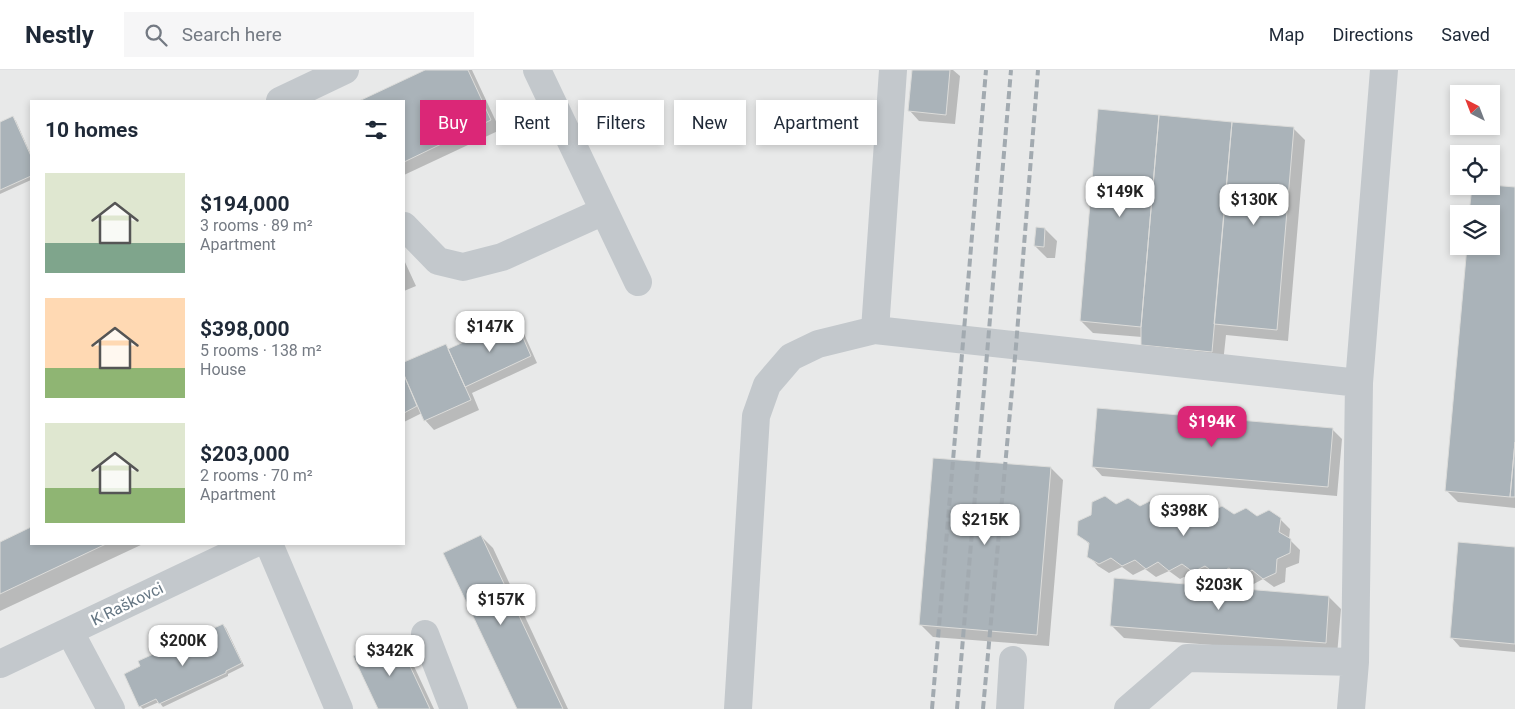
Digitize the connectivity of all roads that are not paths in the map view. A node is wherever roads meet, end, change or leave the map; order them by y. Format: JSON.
{"nodes":[{"id":1,"x":345,"y":70,"type":"edge"},
{"id":2,"x":537,"y":70,"type":"edge"},
{"id":3,"x":894,"y":70,"type":"edge"},
{"id":4,"x":1384,"y":70,"type":"edge"},
{"id":5,"x":282,"y":100,"type":"edge"},
{"id":6,"x":604,"y":211,"type":"junction"},
{"id":7,"x":405,"y":227,"type":"edge"},
{"id":8,"x":638,"y":282,"type":"dead end"},
{"id":9,"x":875,"y":330,"type":"junction"},
{"id":10,"x":1359,"y":383,"type":"junction"},
{"id":11,"x":251,"y":545,"type":"edge"},
{"id":12,"x":269,"y":545,"type":"edge"},
{"id":13,"x":70,"y":632,"type":"junction"},
{"id":14,"x":425,"y":634,"type":"dead end"},
{"id":15,"x":1014,"y":660,"type":"dead end"},
{"id":16,"x":1355,"y":662,"type":"junction"},
{"id":17,"x":0,"y":664,"type":"edge"},
{"id":18,"x":111,"y":709,"type":"edge"},
{"id":19,"x":339,"y":709,"type":"edge"},
{"id":20,"x":454,"y":709,"type":"edge"},
{"id":21,"x":738,"y":709,"type":"edge"},
{"id":22,"x":1010,"y":709,"type":"edge"},
{"id":23,"x":1128,"y":709,"type":"edge"},
{"id":24,"x":1351,"y":709,"type":"edge"}],
"edges":[{"from":1,"to":5,"type":"street"},
{"from":2,"to":6,"type":"street"},
{"from":3,"to":9,"type":"street"},
{"from":4,"to":10,"type":"street"},
{"from":6,"to":7,"type":"street"},
{"from":6,"to":8,"type":"street"},
{"from":9,"to":10,"type":"street"},
{"from":9,"to":21,"type":"street"},
{"from":10,"to":16,"type":"street"},
{"from":11,"to":13,"type":"street","name":"K Raškovci"},
{"from":12,"to":19,"type":"street"},
{"from":13,"to":17,"type":"street","name":"K Raškovci"},
{"from":13,"to":18,"type":"street"},
{"from":14,"to":20,"type":"street"},
{"from":15,"to":22,"type":"street"},
{"from":16,"to":23,"type":"street"},
{"from":16,"to":24,"type":"street"}]}
